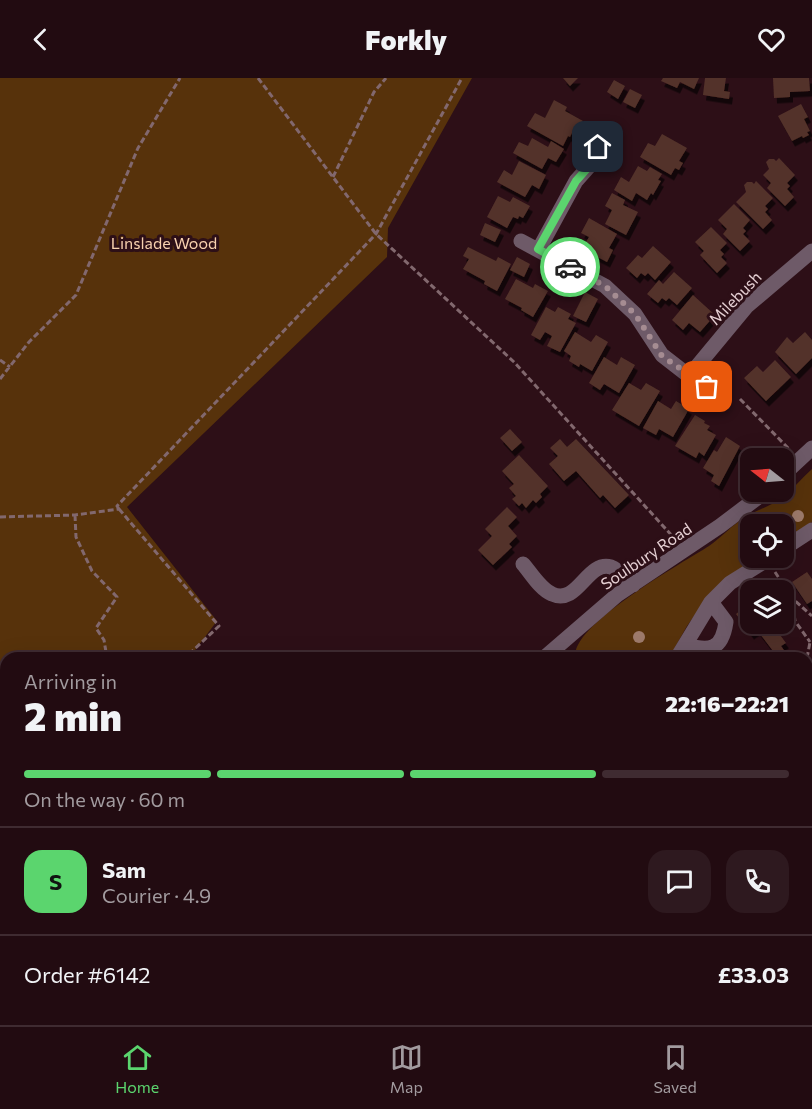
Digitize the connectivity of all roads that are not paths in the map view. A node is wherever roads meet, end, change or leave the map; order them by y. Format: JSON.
{"nodes":[{"id":1,"x":604,"y":131,"type":"dead end"},
{"id":2,"x":521,"y":241,"type":"dead end"},
{"id":3,"x":538,"y":249,"type":"junction"},
{"id":4,"x":812,"y":251,"type":"edge"},
{"id":5,"x":689,"y":376,"type":"junction"},
{"id":6,"x":724,"y":399,"type":"road end"},
{"id":7,"x":812,"y":448,"type":"edge"},
{"id":8,"x":794,"y":465,"type":"edge"},
{"id":9,"x":751,"y":502,"type":"edge"},
{"id":10,"x":812,"y":530,"type":"edge"},
{"id":11,"x":794,"y":542,"type":"edge"},
{"id":12,"x":523,"y":564,"type":"dead end"},
{"id":13,"x":754,"y":568,"type":"edge"},
{"id":14,"x":633,"y":585,"type":"junction"},
{"id":15,"x":711,"y":602,"type":"junction"},
{"id":16,"x":555,"y":652,"type":"edge"},
{"id":17,"x":681,"y":652,"type":"edge"}],
"edges":[{"from":1,"to":3,"type":"street"},
{"from":2,"to":3,"type":"street"},
{"from":3,"to":5,"type":"street"},
{"from":4,"to":5,"type":"street","name":"Milebush"},
{"from":5,"to":6,"type":"street"},
{"from":7,"to":8,"type":"street"},
{"from":9,"to":14,"type":"street","name":"Soulbury Road"},
{"from":10,"to":11,"type":"street"},
{"from":12,"to":14,"type":"street"},
{"from":13,"to":15,"type":"street"},
{"from":14,"to":16,"type":"street","name":"Soulbury Road"},
{"from":15,"to":17,"type":"street"},
{"from":15,"to":17,"type":"street"}]}
